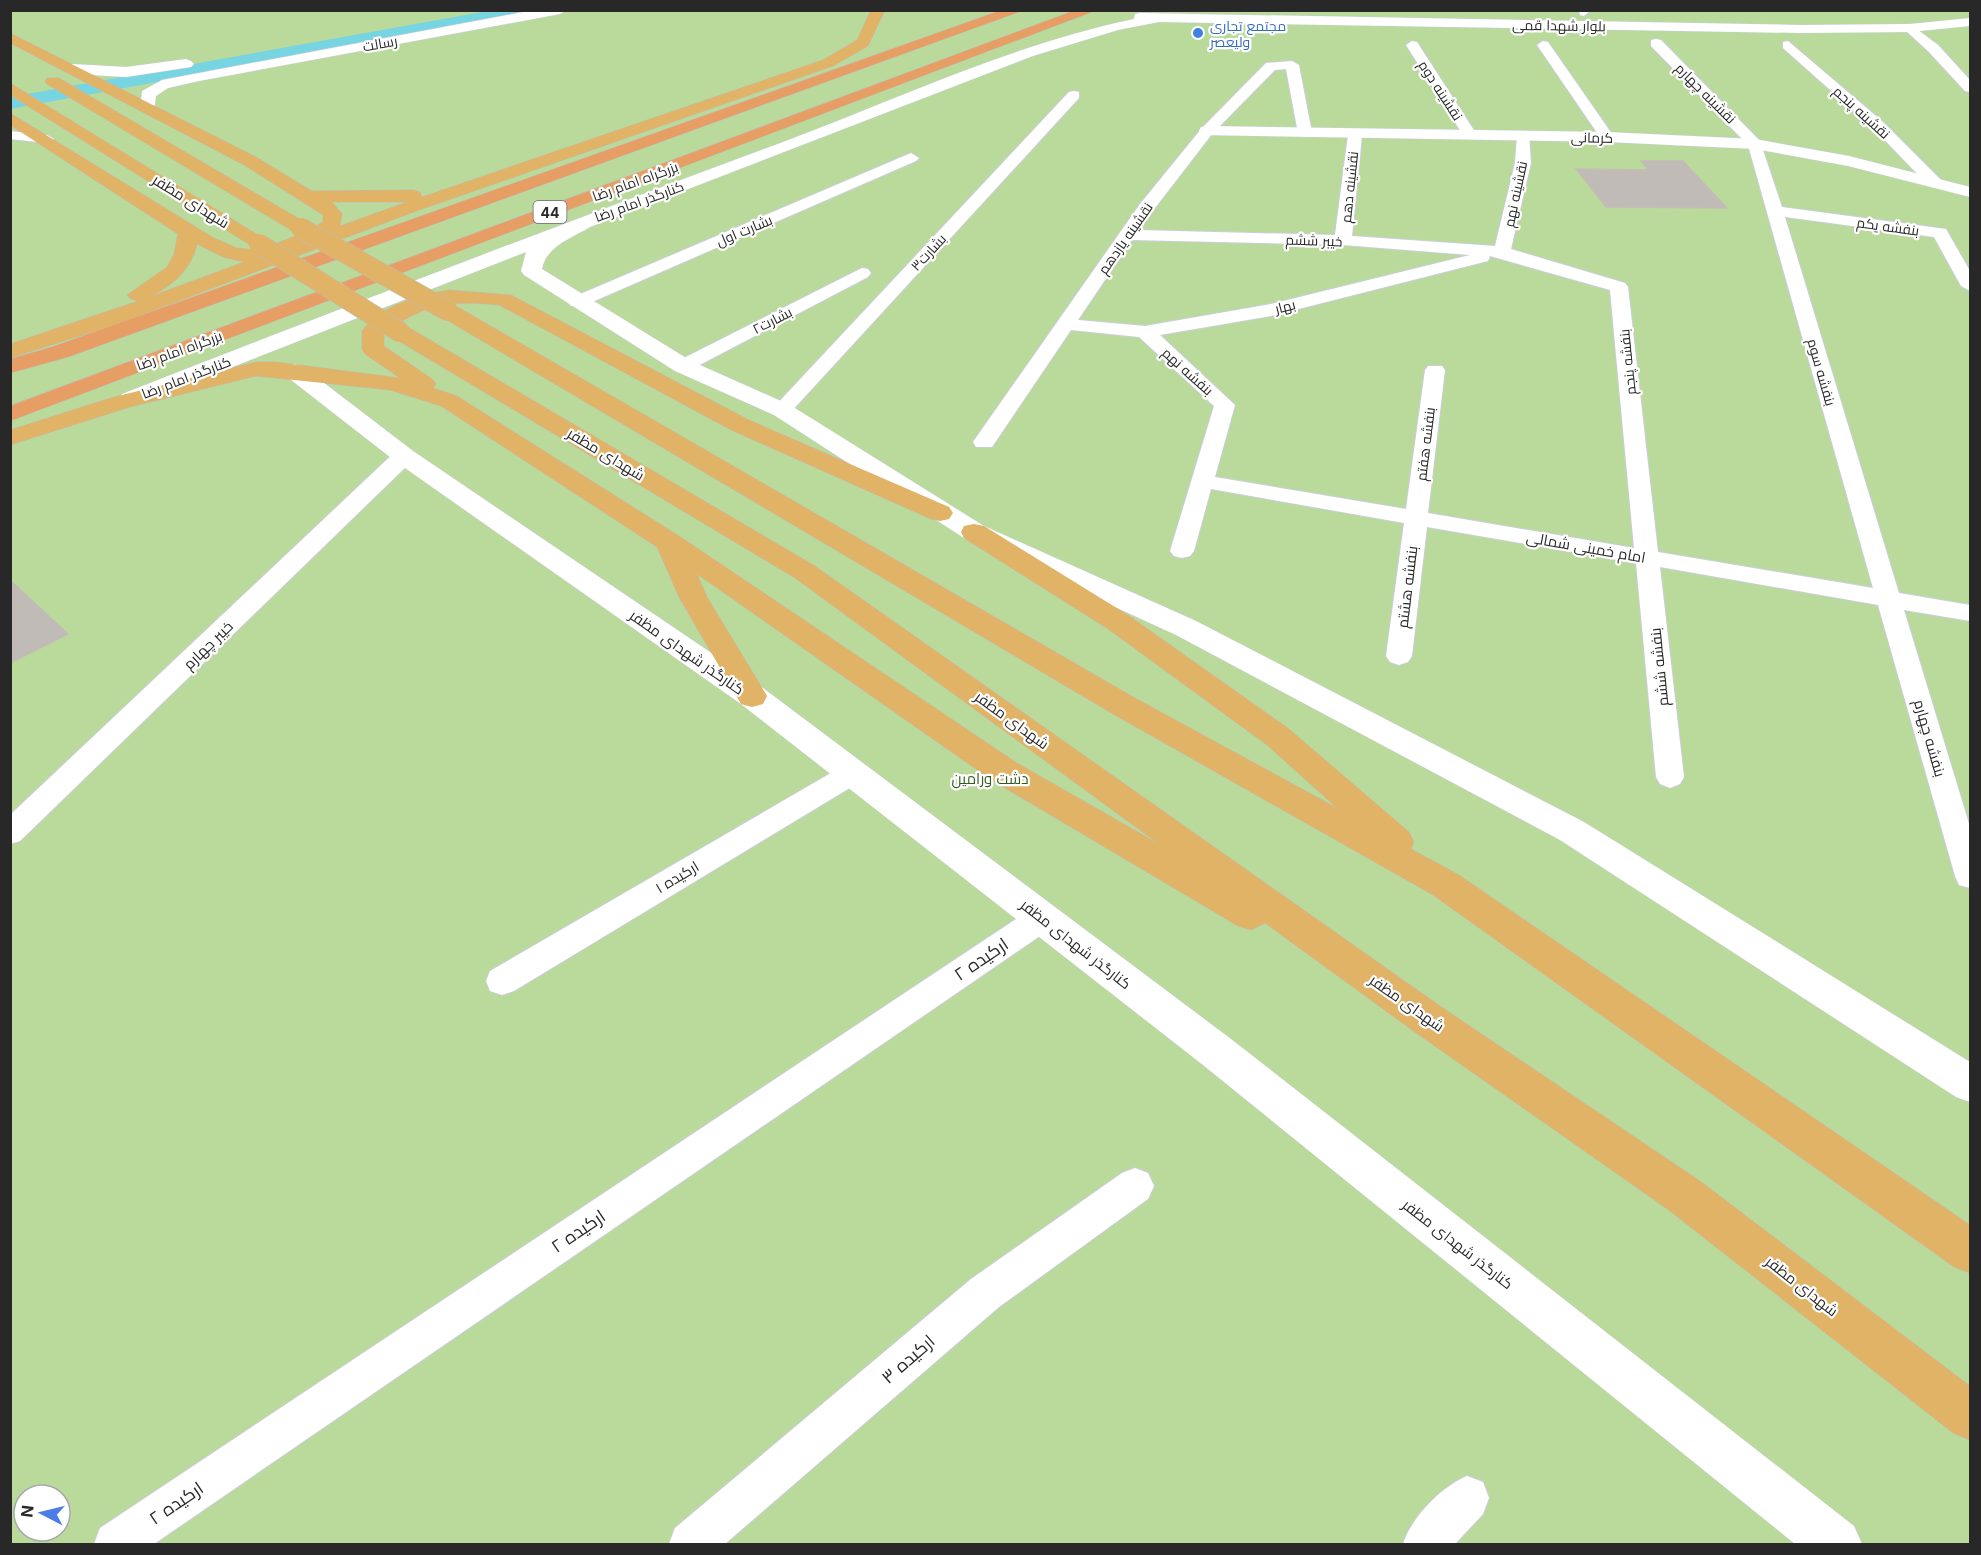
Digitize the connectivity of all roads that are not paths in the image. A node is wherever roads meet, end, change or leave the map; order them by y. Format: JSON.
{"nodes":[{"id":1,"x":480,"y":10,"type":"edge"},
{"id":2,"x":560,"y":10,"type":"edge"},
{"id":3,"x":878,"y":10,"type":"edge"},
{"id":4,"x":1017,"y":10,"type":"edge"},
{"id":5,"x":1090,"y":10,"type":"edge"},
{"id":6,"x":1197,"y":10,"type":"edge"},
{"id":7,"x":1461,"y":10,"type":"edge"},
{"id":8,"x":1584,"y":11,"type":"edge"},
{"id":9,"x":1885,"y":14,"type":"dead end"},
{"id":10,"x":1161,"y":17,"type":"junction"},
{"id":11,"x":1220,"y":19,"type":"junction"},
{"id":12,"x":1971,"y":22,"type":"edge"},
{"id":13,"x":1910,"y":28,"type":"junction"},
{"id":14,"x":1040,"y":29,"type":"junction"},
{"id":15,"x":10,"y":37,"type":"edge"},
{"id":16,"x":1656,"y":43,"type":"dead end"},
{"id":17,"x":1412,"y":45,"type":"dead end"},
{"id":18,"x":1544,"y":45,"type":"dead end"},
{"id":19,"x":1788,"y":45,"type":"dead end"},
{"id":20,"x":37,"y":71,"type":"dead end"},
{"id":21,"x":78,"y":72,"type":"junction"},
{"id":22,"x":900,"y":82,"type":"junction"},
{"id":23,"x":11,"y":88,"type":"edge"},
{"id":24,"x":1971,"y":88,"type":"edge"},
{"id":25,"x":1074,"y":95,"type":"dead end"},
{"id":26,"x":148,"y":108,"type":"junction"},
{"id":27,"x":875,"y":113,"type":"junction"},
{"id":28,"x":12,"y":125,"type":"edge"},
{"id":29,"x":1207,"y":131,"type":"junction"},
{"id":30,"x":1305,"y":133,"type":"junction"},
{"id":31,"x":1355,"y":135,"type":"junction"},
{"id":32,"x":1470,"y":135,"type":"junction"},
{"id":33,"x":1524,"y":136,"type":"junction"},
{"id":34,"x":1607,"y":137,"type":"junction"},
{"id":35,"x":1755,"y":144,"type":"junction"},
{"id":36,"x":911,"y":158,"type":"dead end"},
{"id":37,"x":1934,"y":182,"type":"junction"},
{"id":38,"x":459,"y":190,"type":"junction"},
{"id":39,"x":1971,"y":192,"type":"edge"},
{"id":40,"x":310,"y":196,"type":"junction"},
{"id":41,"x":1775,"y":211,"type":"junction"},
{"id":42,"x":592,"y":218,"type":"junction"},
{"id":43,"x":188,"y":231,"type":"junction"},
{"id":44,"x":1126,"y":235,"type":"junction"},
{"id":45,"x":1343,"y":240,"type":"junction"},
{"id":46,"x":1502,"y":252,"type":"junction"},
{"id":47,"x":862,"y":273,"type":"dead end"},
{"id":48,"x":1971,"y":286,"type":"edge"},
{"id":49,"x":577,"y":302,"type":"junction"},
{"id":50,"x":1066,"y":324,"type":"junction"},
{"id":51,"x":1145,"y":332,"type":"junction"},
{"id":52,"x":14,"y":355,"type":"edge"},
{"id":53,"x":683,"y":366,"type":"junction"},
{"id":54,"x":1435,"y":370,"type":"dead end"},
{"id":55,"x":294,"y":371,"type":"junction"},
{"id":56,"x":449,"y":401,"type":"junction"},
{"id":57,"x":122,"y":402,"type":"junction"},
{"id":58,"x":782,"y":410,"type":"junction"},
{"id":59,"x":10,"y":414,"type":"edge"},
{"id":60,"x":10,"y":438,"type":"edge"},
{"id":61,"x":984,"y":442,"type":"dead end"},
{"id":62,"x":404,"y":456,"type":"junction"},
{"id":63,"x":1202,"y":481,"type":"junction"},
{"id":64,"x":940,"y":513,"type":"junction"},
{"id":65,"x":1416,"y":518,"type":"junction"},
{"id":66,"x":974,"y":532,"type":"junction"},
{"id":67,"x":669,"y":542,"type":"junction"},
{"id":68,"x":1182,"y":552,"type":"dead end"},
{"id":69,"x":1647,"y":558,"type":"junction"},
{"id":70,"x":1889,"y":599,"type":"junction"},
{"id":71,"x":1971,"y":613,"type":"edge"},
{"id":72,"x":1399,"y":656,"type":"dead end"},
{"id":73,"x":752,"y":696,"type":"junction"},
{"id":74,"x":853,"y":773,"type":"junction"},
{"id":75,"x":1670,"y":777,"type":"dead end"},
{"id":76,"x":1960,"y":803,"type":"edge"},
{"id":77,"x":10,"y":833,"type":"edge"},
{"id":78,"x":1971,"y":876,"type":"edge"},
{"id":79,"x":1446,"y":885,"type":"junction"},
{"id":80,"x":1042,"y":918,"type":"junction"},
{"id":81,"x":502,"y":981,"type":"dead end"},
{"id":82,"x":1426,"y":1018,"type":"junction"},
{"id":83,"x":1971,"y":1084,"type":"edge"},
{"id":84,"x":1135,"y":1186,"type":"dead end"},
{"id":85,"x":1971,"y":1251,"type":"edge"},
{"id":86,"x":1971,"y":1416,"type":"edge"},
{"id":87,"x":1467,"y":1498,"type":"dead end"},
{"id":88,"x":116,"y":1545,"type":"edge"},
{"id":89,"x":691,"y":1545,"type":"edge"},
{"id":90,"x":1425,"y":1545,"type":"edge"},
{"id":91,"x":1836,"y":1545,"type":"edge"}],
"edges":[{"from":1,"to":21,"type":"main road","name":"رسالت"},
{"from":2,"to":26,"type":"main road","name":"رسالت"},
{"from":3,"to":38,"type":"main road"},
{"from":4,"to":52,"type":"highway","number":"44"},
{"from":5,"to":14,"type":"highway","name":"بزرگراه امام رضا","number":"44"},
{"from":6,"to":11,"type":"main road"},
{"from":7,"to":8,"type":"main road","name":"بلوار شهدا قمی"},
{"from":8,"to":9,"type":"main road","name":"بلوار شهدا قمی"},
{"from":10,"to":11,"type":"main road","name":"بلوار شهدا قمی"},
{"from":10,"to":14,"type":"main road","name":"بلوار شهدا قمی"},
{"from":10,"to":27,"type":"main road","name":"کنارگذر امام رضا"},
{"from":11,"to":13,"type":"main road","name":"بلوار شهدا قمی"},
{"from":12,"to":13,"type":"main road","name":"بلوار شهدا قمی"},
{"from":13,"to":24,"type":"street"},
{"from":14,"to":22,"type":"highway","name":"بزرگراه امام رضا","number":"44"},
{"from":15,"to":21,"type":"main road"},
{"from":16,"to":35,"type":"street","name":"نقشینه چهارم"},
{"from":17,"to":32,"type":"street","name":"نقشینه دوم"},
{"from":18,"to":34,"type":"street"},
{"from":19,"to":37,"type":"street","name":"نقشینه پنجم"},
{"from":20,"to":79,"type":"main road","name":"شهدای مظفر","bridge":true},
{"from":21,"to":26,"type":"main road"},
{"from":22,"to":27,"type":"highway"},
{"from":22,"to":59,"type":"highway","name":"بزرگراه امام رضا","number":"44"},
{"from":23,"to":82,"type":"main road","name":"شهدای مظفر","bridge":true},
{"from":25,"to":58,"type":"street","name":"بشارت۳"},
{"from":26,"to":40,"type":"main road"},
{"from":27,"to":42,"type":"main road","name":"کنارگذر امام رضا"},
{"from":28,"to":43,"type":"main road"},
{"from":29,"to":30,"type":"main road","name":"کرمانی"},
{"from":29,"to":30,"type":"street","name":"نقشینه یازدهم"},
{"from":29,"to":44,"type":"street","name":"نقشینه یازدهم"},
{"from":30,"to":31,"type":"main road","name":"کرمانی"},
{"from":31,"to":32,"type":"main road","name":"کرمانی"},
{"from":31,"to":45,"type":"street","name":"نقشینه دهم"},
{"from":32,"to":33,"type":"main road","name":"کرمانی"},
{"from":33,"to":34,"type":"main road","name":"کرمانی"},
{"from":33,"to":46,"type":"street","name":"نقشینه نهم"},
{"from":34,"to":35,"type":"main road","name":"کرمانی"},
{"from":35,"to":37,"type":"main road","name":"کرمانی"},
{"from":35,"to":41,"type":"street","name":"بنفشه سوم"},
{"from":36,"to":49,"type":"street","name":"بشارت اول"},
{"from":37,"to":39,"type":"main road","name":"کرمانی"},
{"from":38,"to":40,"type":"main road"},
{"from":38,"to":52,"type":"main road"},
{"from":40,"to":43,"type":"main road"},
{"from":41,"to":48,"type":"street","name":"بنفشه یکم"},
{"from":41,"to":70,"type":"street","name":"بنفشه سوم"},
{"from":42,"to":49,"type":"main road"},
{"from":42,"to":57,"type":"main road","name":"کنارگذر امام رضا"},
{"from":43,"to":52,"type":"main road"},
{"from":44,"to":45,"type":"street","name":"خیبر ششم"},
{"from":44,"to":50,"type":"street","name":"نقشینه یازدهم"},
{"from":45,"to":46,"type":"street","name":"خیبر ششم"},
{"from":46,"to":51,"type":"street","name":"بهار"},
{"from":46,"to":69,"type":"street","name":"بنفشه پنجم"},
{"from":47,"to":53,"type":"street","name":"بشارت۲"},
{"from":49,"to":53,"type":"main road"},
{"from":50,"to":51,"type":"street","name":"بهار"},
{"from":50,"to":61,"type":"street","name":"نقشینه یازدهم"},
{"from":51,"to":63,"type":"street","name":"بنفشه نهم"},
{"from":53,"to":58,"type":"main road"},
{"from":54,"to":65,"type":"street","name":"بنفشه هفتم"},
{"from":55,"to":56,"type":"main road"},
{"from":55,"to":57,"type":"main road"},
{"from":55,"to":62,"type":"main road","name":"کنارگذر شهدای مظفر"},
{"from":56,"to":64,"type":"main road"},
{"from":56,"to":67,"type":"main road"},
{"from":57,"to":60,"type":"main road"},
{"from":58,"to":64,"type":"main road"},
{"from":62,"to":73,"type":"main road","name":"کنارگذر شهدای مظفر"},
{"from":62,"to":77,"type":"street","name":"خیبر چهارم"},
{"from":63,"to":65,"type":"street","name":"امام خمینی شمالی"},
{"from":63,"to":68,"type":"street"},
{"from":64,"to":66,"type":"main road"},
{"from":65,"to":69,"type":"street","name":"امام خمینی شمالی"},
{"from":65,"to":72,"type":"street","name":"بنفشه هشتم"},
{"from":66,"to":79,"type":"main road"},
{"from":66,"to":83,"type":"main road"},
{"from":67,"to":73,"type":"main road"},
{"from":67,"to":82,"type":"main road"},
{"from":69,"to":70,"type":"street","name":"امام خمینی شمالی"},
{"from":69,"to":75,"type":"street","name":"بنفشه ششم"},
{"from":70,"to":71,"type":"street","name":"امام خمینی شمالی"},
{"from":70,"to":76,"type":"street","name":"بنفشه چهارم"},
{"from":73,"to":74,"type":"main road","name":"کنارگذر شهدای مظفر"},
{"from":74,"to":80,"type":"main road","name":"کنارگذر شهدای مظفر"},
{"from":74,"to":81,"type":"street","name":"ارکیده ۱"},
{"from":76,"to":78,"type":"street","name":"بنفشه چهارم"},
{"from":79,"to":85,"type":"main road","name":"شهدای مظفر"},
{"from":80,"to":88,"type":"street","name":"ارکیده ۲"},
{"from":80,"to":91,"type":"main road","name":"کنارگذر شهدای مظفر"},
{"from":82,"to":86,"type":"main road","name":"شهدای مظفر"},
{"from":84,"to":89,"type":"street","name":"ارکیده ۳"},
{"from":87,"to":90,"type":"street"}]}
